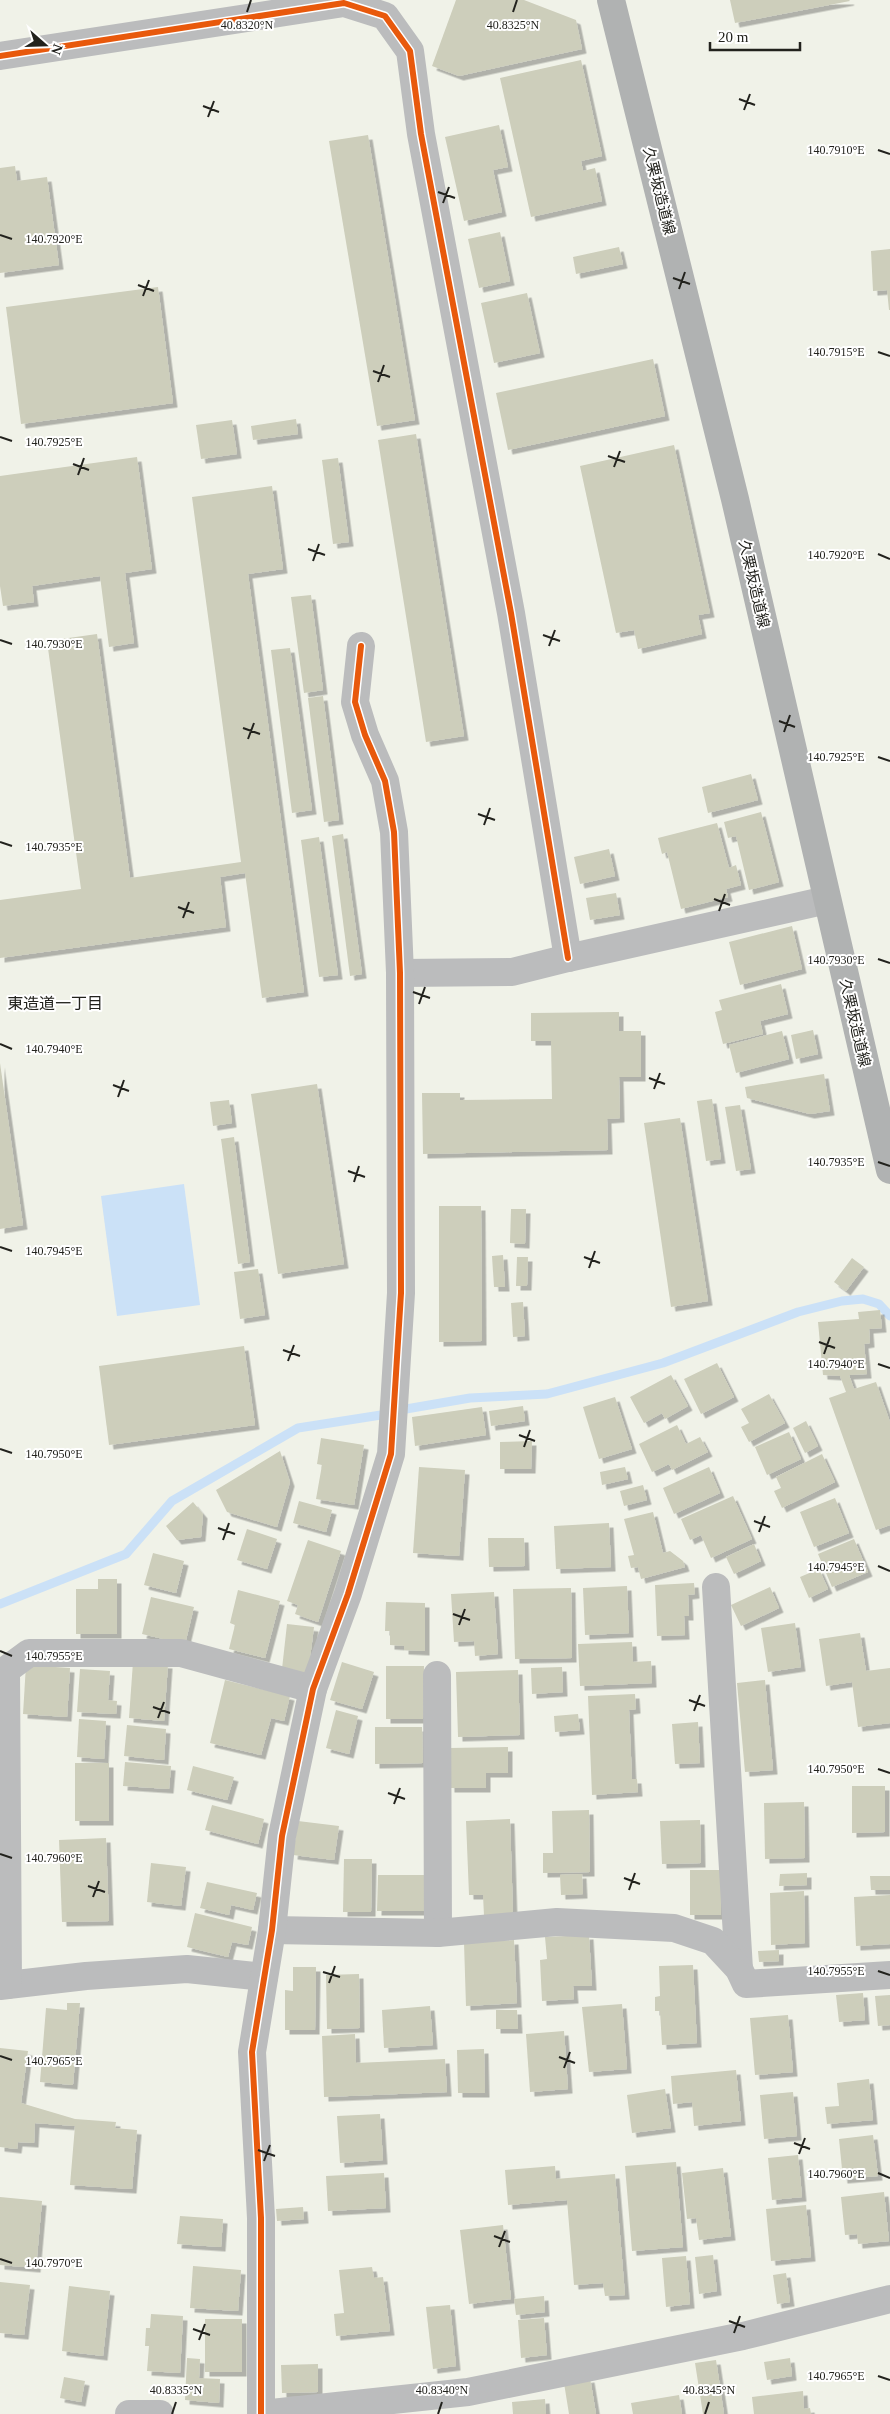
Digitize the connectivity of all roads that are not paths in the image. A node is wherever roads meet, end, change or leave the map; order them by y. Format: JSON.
{"nodes":[{"id":1,"x":610,"y":0,"type":"edge"},
{"id":2,"x":388,"y":8,"type":"edge"},
{"id":3,"x":0,"y":56,"type":"edge"},
{"id":4,"x":362,"y":646,"type":"dead end"},
{"id":5,"x":827,"y":900,"type":"junction"},
{"id":6,"x":568,"y":958,"type":"junction"},
{"id":7,"x":400,"y":973,"type":"junction"},
{"id":8,"x":890,"y":1170,"type":"edge"},
{"id":9,"x":716,"y":1587,"type":"dead end"},
{"id":10,"x":437,"y":1675,"type":"dead end"},
{"id":11,"x":313,"y":1689,"type":"junction"},
{"id":12,"x":272,"y":1930,"type":"junction"},
{"id":13,"x":438,"y":1933,"type":"junction"},
{"id":14,"x":738,"y":1969,"type":"junction"},
{"id":15,"x":890,"y":1974,"type":"edge"},
{"id":16,"x":264,"y":1977,"type":"junction"},
{"id":17,"x":4,"y":1986,"type":"edge"},
{"id":18,"x":890,"y":2299,"type":"edge"},
{"id":19,"x":468,"y":2403,"type":"edge"},
{"id":20,"x":129,"y":2414,"type":"edge"},
{"id":21,"x":160,"y":2414,"type":"edge"},
{"id":22,"x":261,"y":2414,"type":"edge"}],
"edges":[{"from":1,"to":5,"type":"main road","name":"久栗坂造道線"},
{"from":2,"to":3,"type":"street"},
{"from":2,"to":6,"type":"street"},
{"from":4,"to":7,"type":"street"},
{"from":5,"to":6,"type":"street"},
{"from":5,"to":8,"type":"main road","name":"久栗坂造道線"},
{"from":6,"to":7,"type":"street"},
{"from":7,"to":11,"type":"street"},
{"from":9,"to":14,"type":"street"},
{"from":10,"to":13,"type":"street"},
{"from":11,"to":12,"type":"street"},
{"from":11,"to":17,"type":"street"},
{"from":12,"to":13,"type":"street"},
{"from":12,"to":16,"type":"street"},
{"from":13,"to":14,"type":"street"},
{"from":14,"to":15,"type":"street"},
{"from":16,"to":17,"type":"street"},
{"from":16,"to":22,"type":"street"},
{"from":18,"to":19,"type":"street"},
{"from":19,"to":22,"type":"street"},
{"from":20,"to":21,"type":"street"}]}
